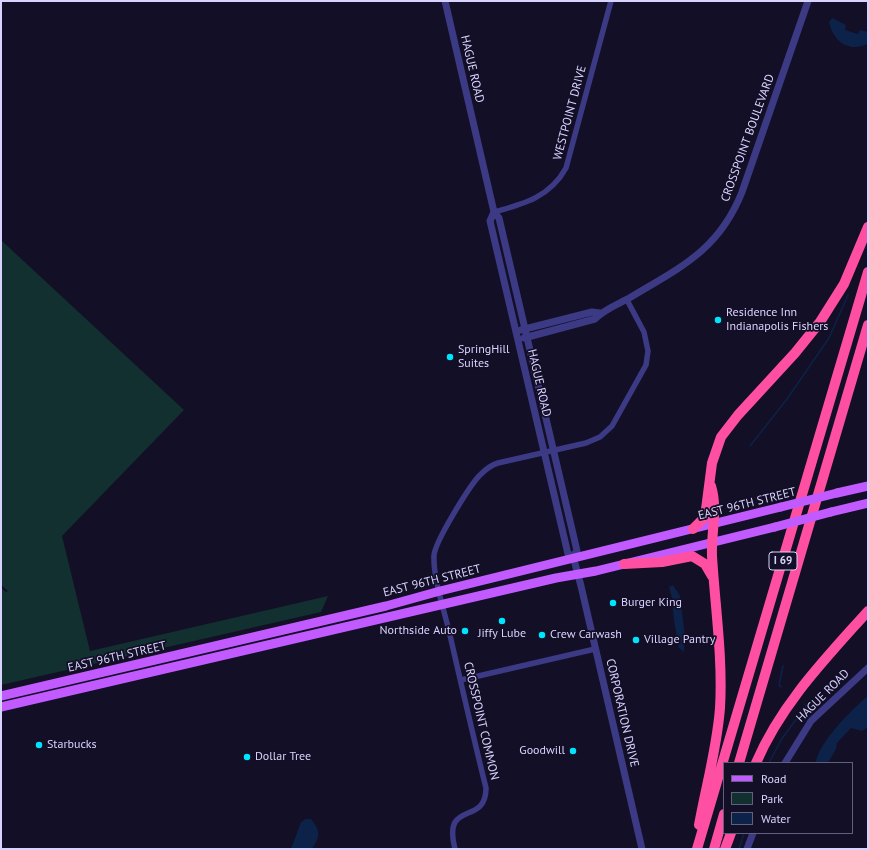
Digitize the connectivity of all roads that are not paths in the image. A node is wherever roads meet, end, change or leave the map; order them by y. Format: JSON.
{"nodes":[{"id":1,"x":445,"y":1,"type":"edge"},
{"id":2,"x":611,"y":1,"type":"edge"},
{"id":3,"x":808,"y":1,"type":"edge"},
{"id":4,"x":494,"y":212,"type":"junction"},
{"id":5,"x":868,"y":227,"type":"edge"},
{"id":6,"x":868,"y":272,"type":"edge"},
{"id":7,"x":627,"y":300,"type":"junction"},
{"id":8,"x":600,"y":313,"type":"junction"},
{"id":9,"x":868,"y":325,"type":"edge"},
{"id":10,"x":525,"y":329,"type":"junction"},
{"id":11,"x":516,"y":331,"type":"junction"},
{"id":12,"x":527,"y":337,"type":"junction"},
{"id":13,"x":518,"y":340,"type":"junction"},
{"id":14,"x":553,"y":451,"type":"junction"},
{"id":15,"x":544,"y":453,"type":"junction"},
{"id":16,"x":710,"y":486,"type":"junction"},
{"id":17,"x":868,"y":486,"type":"edge"},
{"id":18,"x":868,"y":503,"type":"edge"},
{"id":19,"x":714,"y":524,"type":"junction"},
{"id":20,"x":693,"y":530,"type":"junction"},
{"id":21,"x":712,"y":542,"type":"junction"},
{"id":22,"x":574,"y":558,"type":"junction"},
{"id":23,"x":624,"y":564,"type":"junction"},
{"id":24,"x":578,"y":573,"type":"junction"},
{"id":25,"x":713,"y":582,"type":"junction"},
{"id":26,"x":440,"y":591,"type":"junction"},
{"id":27,"x":442,"y":604,"type":"junction"},
{"id":28,"x":386,"y":606,"type":"junction"},
{"id":29,"x":868,"y":611,"type":"edge"},
{"id":30,"x":354,"y":625,"type":"junction"},
{"id":31,"x":250,"y":638,"type":"junction"},
{"id":32,"x":595,"y":649,"type":"junction"},
{"id":33,"x":190,"y":663,"type":"junction"},
{"id":34,"x":868,"y":668,"type":"edge"},
{"id":35,"x":460,"y":680,"type":"junction"},
{"id":36,"x":1,"y":696,"type":"edge"},
{"id":37,"x":1,"y":707,"type":"edge"},
{"id":38,"x":739,"y":762,"type":"edge"},
{"id":39,"x":756,"y":762,"type":"edge"},
{"id":40,"x":786,"y":762,"type":"edge"},
{"id":41,"x":723,"y":818,"type":"edge"},
{"id":42,"x":731,"y":834,"type":"edge"},
{"id":43,"x":753,"y":834,"type":"edge"},
{"id":44,"x":455,"y":849,"type":"edge"},
{"id":45,"x":642,"y":849,"type":"edge"},
{"id":46,"x":696,"y":849,"type":"edge"},
{"id":47,"x":714,"y":849,"type":"edge"},
{"id":48,"x":725,"y":849,"type":"edge"},
{"id":49,"x":747,"y":849,"type":"edge"}],
"edges":[{"from":1,"to":4,"type":"street","name":"HAGUE ROAD"},
{"from":2,"to":4,"type":"street","name":"WESTPOINT DRIVE"},
{"from":3,"to":7,"type":"street","name":"CROSSPOINT BOULEVARD"},
{"from":4,"to":10,"type":"street","name":"HAGUE ROAD"},
{"from":4,"to":11,"type":"street","name":"HAGUE ROAD"},
{"from":5,"to":16,"type":"highway"},
{"from":6,"to":46,"type":"highway","number":"I 69"},
{"from":7,"to":8,"type":"street","name":"CROSSPOINT BOULEVARD"},
{"from":7,"to":14,"type":"street","name":"CROSSPOINT COMMON"},
{"from":8,"to":10,"type":"street","name":"CROSSPOINT BOULEVARD"},
{"from":8,"to":12,"type":"street","name":"CROSSPOINT BOULEVARD"},
{"from":9,"to":38,"type":"highway","number":"I 69"},
{"from":10,"to":11,"type":"street","name":"CROSSPOINT BOULEVARD"},
{"from":10,"to":12,"type":"street","name":"HAGUE ROAD"},
{"from":11,"to":13,"type":"street","name":"HAGUE ROAD"},
{"from":12,"to":13,"type":"street","name":"CROSSPOINT BOULEVARD"},
{"from":12,"to":14,"type":"street","name":"HAGUE ROAD"},
{"from":13,"to":15,"type":"street","name":"HAGUE ROAD"},
{"from":14,"to":15,"type":"street","name":"CROSSPOINT COMMON"},
{"from":14,"to":22,"type":"street","name":"HAGUE ROAD"},
{"from":15,"to":22,"type":"street","name":"HAGUE ROAD"},
{"from":15,"to":26,"type":"street","name":"CROSSPOINT COMMON"},
{"from":16,"to":19,"type":"highway"},
{"from":16,"to":20,"type":"highway"},
{"from":17,"to":19,"type":"main road","name":"EAST 96TH STREET","bridge":true},
{"from":18,"to":21,"type":"main road","name":"EAST 96TH STREET","bridge":true},
{"from":19,"to":20,"type":"main road","name":"EAST 96TH STREET"},
{"from":19,"to":21,"type":"highway"},
{"from":20,"to":22,"type":"main road","name":"EAST 96TH STREET"},
{"from":21,"to":23,"type":"main road","name":"EAST 96TH STREET"},
{"from":21,"to":25,"type":"highway"},
{"from":22,"to":24,"type":"street","name":"CORPORATION DRIVE"},
{"from":22,"to":26,"type":"main road","name":"EAST 96TH STREET"},
{"from":23,"to":24,"type":"main road","name":"EAST 96TH STREET"},
{"from":23,"to":25,"type":"highway"},
{"from":24,"to":27,"type":"main road","name":"EAST 96TH STREET"},
{"from":24,"to":32,"type":"street","name":"CORPORATION DRIVE"},
{"from":25,"to":46,"type":"highway"},
{"from":26,"to":27,"type":"street","name":"CROSSPOINT COMMON"},
{"from":26,"to":28,"type":"main road","name":"EAST 96TH STREET"},
{"from":27,"to":30,"type":"main road","name":"EAST 96TH STREET"},
{"from":27,"to":35,"type":"street","name":"CROSSPOINT COMMON"},
{"from":28,"to":30,"type":"main road"},
{"from":28,"to":31,"type":"main road","name":"EAST 96TH STREET"},
{"from":29,"to":39,"type":"highway"},
{"from":30,"to":33,"type":"main road","name":"EAST 96TH STREET"},
{"from":31,"to":33,"type":"main road"},
{"from":31,"to":36,"type":"main road","name":"EAST 96TH STREET"},
{"from":32,"to":35,"type":"street"},
{"from":32,"to":45,"type":"street","name":"CORPORATION DRIVE"},
{"from":33,"to":37,"type":"main road","name":"EAST 96TH STREET"},
{"from":34,"to":40,"type":"street","name":"HAGUE ROAD"},
{"from":35,"to":44,"type":"street","name":"CROSSPOINT COMMON"},
{"from":41,"to":47,"type":"highway"},
{"from":42,"to":48,"type":"highway"},
{"from":43,"to":49,"type":"street"}]}
